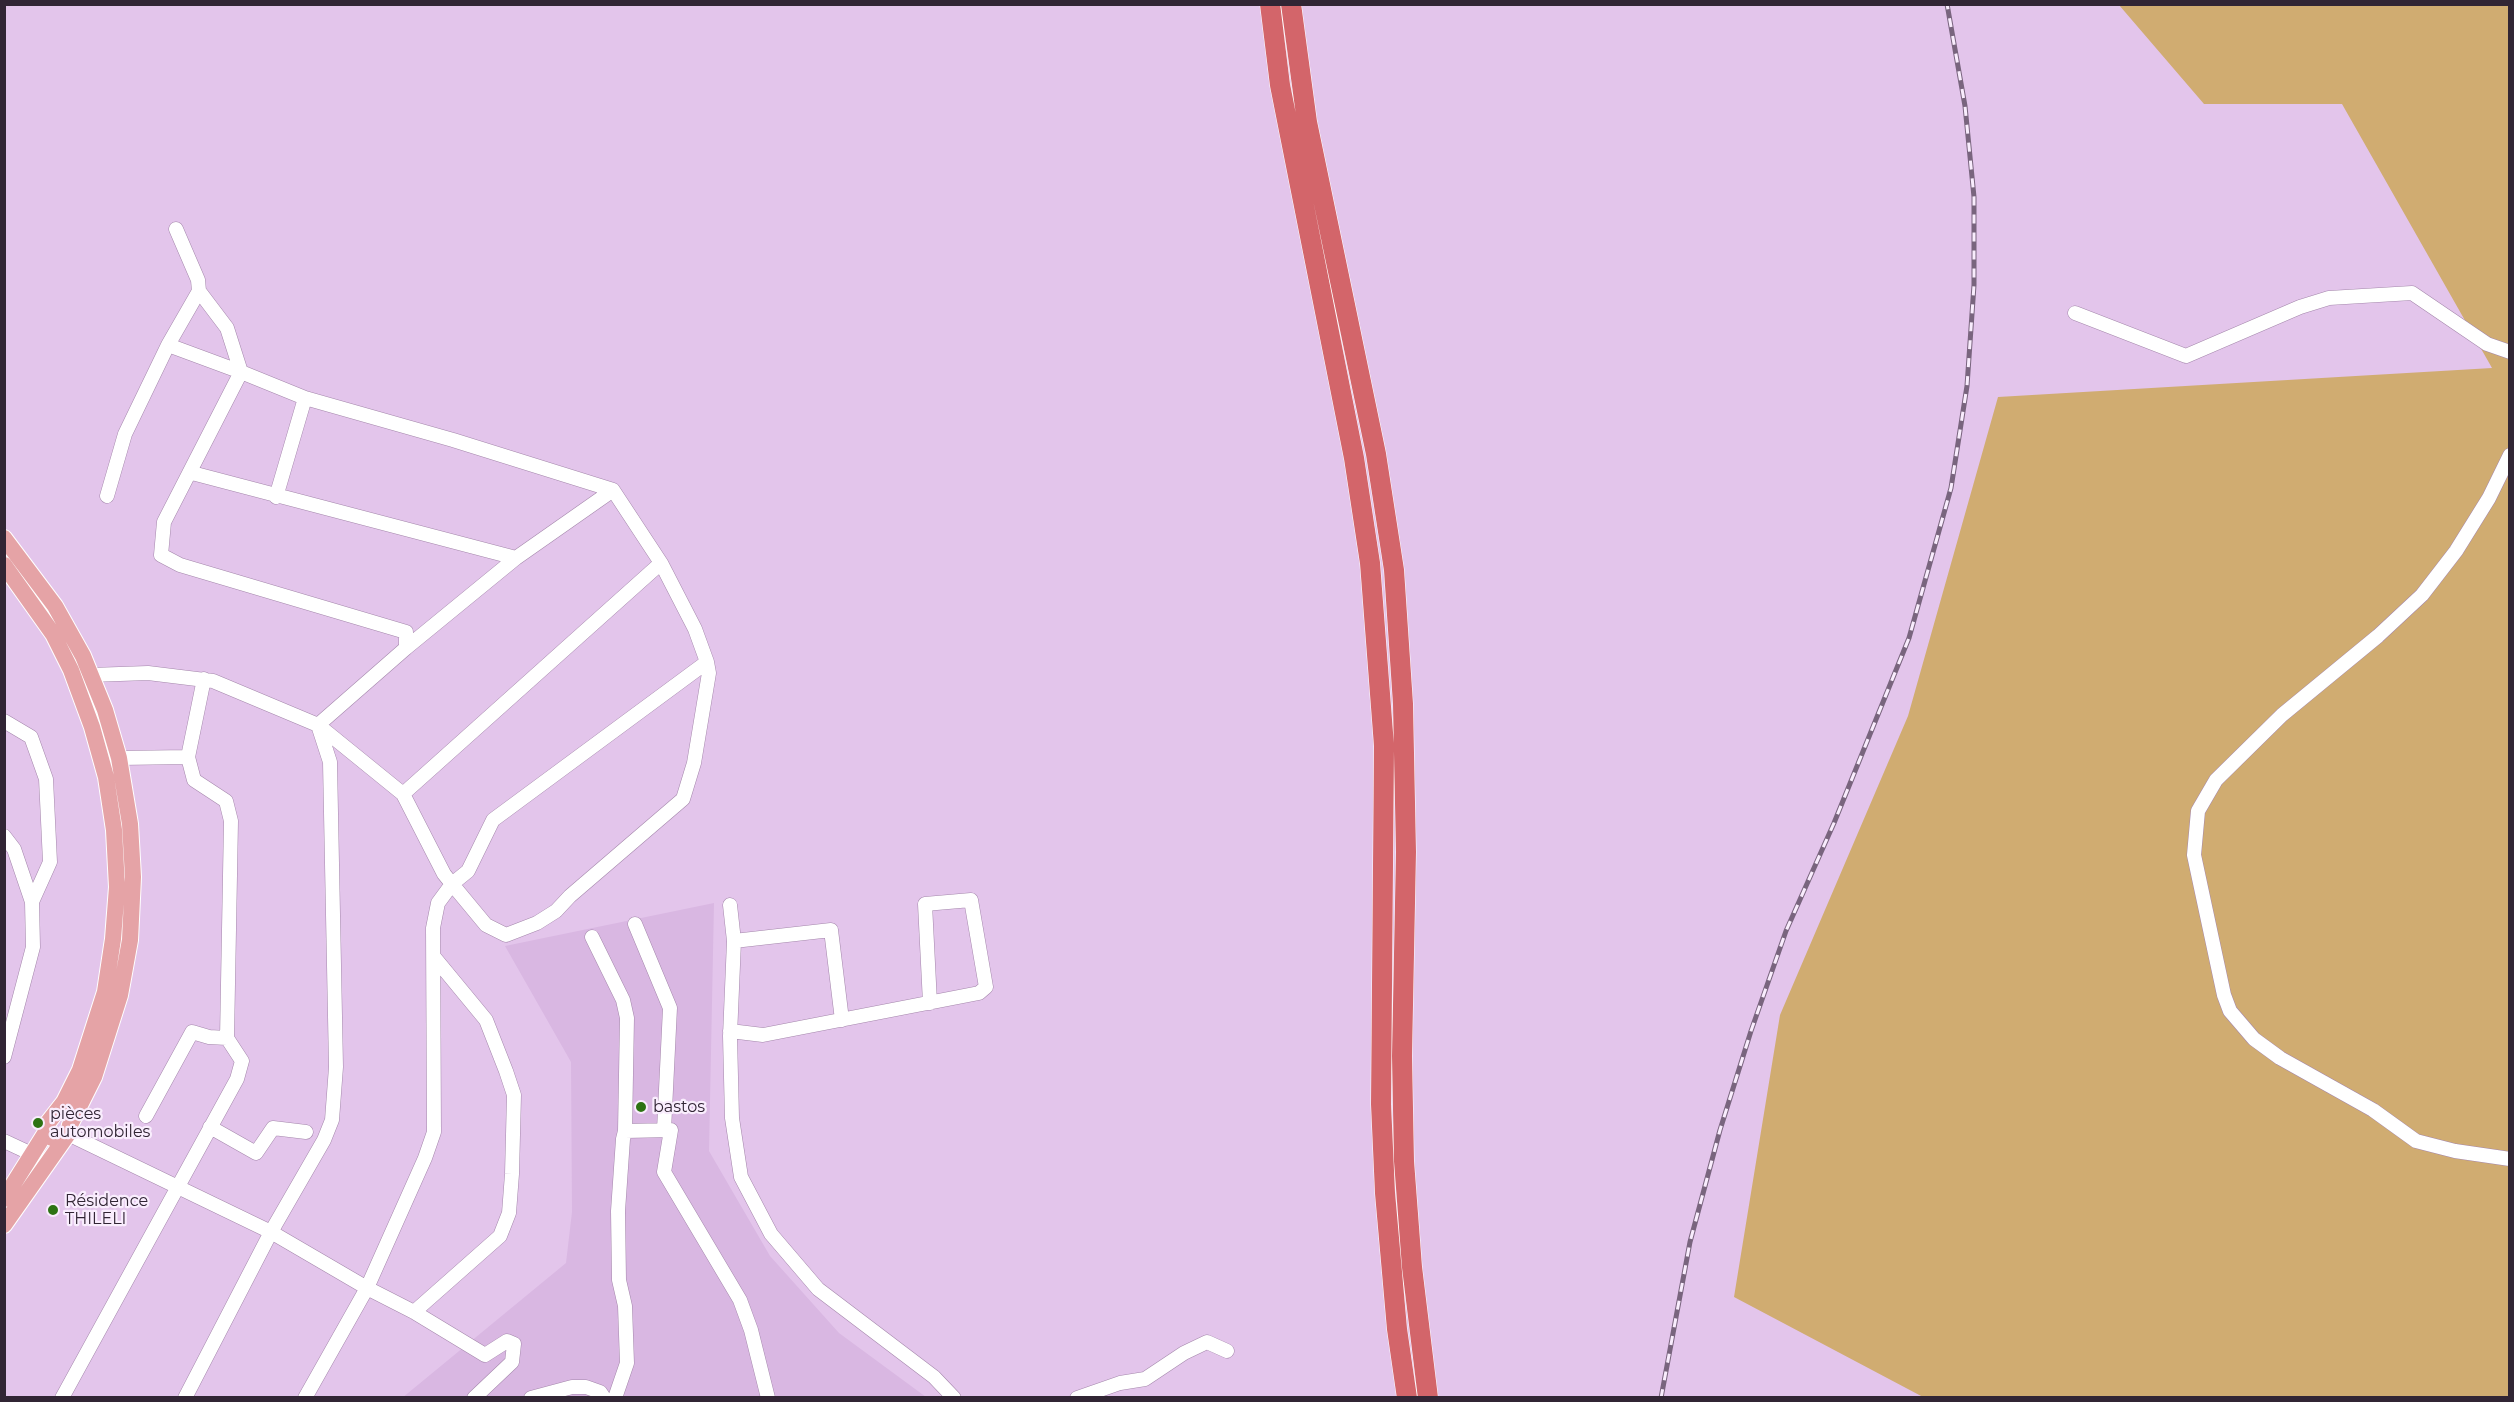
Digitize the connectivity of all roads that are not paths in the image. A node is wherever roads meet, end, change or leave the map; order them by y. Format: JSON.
{"nodes":[{"id":1,"x":1270,"y":4,"type":"edge"},
{"id":2,"x":1291,"y":4,"type":"edge"},
{"id":3,"x":176,"y":229,"type":"dead end"},
{"id":4,"x":200,"y":291,"type":"junction"},
{"id":5,"x":2075,"y":313,"type":"dead end"},
{"id":6,"x":168,"y":345,"type":"junction"},
{"id":7,"x":2510,"y":352,"type":"edge"},
{"id":8,"x":241,"y":372,"type":"junction"},
{"id":9,"x":304,"y":398,"type":"junction"},
{"id":10,"x":2510,"y":455,"type":"edge"},
{"id":11,"x":192,"y":472,"type":"junction"},
{"id":12,"x":613,"y":490,"type":"junction"},
{"id":13,"x":107,"y":496,"type":"dead end"},
{"id":14,"x":276,"y":497,"type":"junction"},
{"id":15,"x":4,"y":538,"type":"edge"},
{"id":16,"x":516,"y":558,"type":"junction"},
{"id":17,"x":661,"y":563,"type":"junction"},
{"id":18,"x":4,"y":565,"type":"edge"},
{"id":19,"x":406,"y":648,"type":"junction"},
{"id":20,"x":707,"y":662,"type":"junction"},
{"id":21,"x":91,"y":675,"type":"junction"},
{"id":22,"x":204,"y":679,"type":"junction"},
{"id":23,"x":4,"y":721,"type":"edge"},
{"id":24,"x":318,"y":725,"type":"junction"},
{"id":25,"x":188,"y":757,"type":"junction"},
{"id":26,"x":119,"y":758,"type":"junction"},
{"id":27,"x":403,"y":794,"type":"junction"},
{"id":28,"x":4,"y":837,"type":"edge"},
{"id":29,"x":452,"y":884,"type":"junction"},
{"id":30,"x":33,"y":902,"type":"junction"},
{"id":31,"x":730,"y":904,"type":"dead end"},
{"id":32,"x":635,"y":924,"type":"dead end"},
{"id":33,"x":592,"y":937,"type":"dead end"},
{"id":34,"x":734,"y":941,"type":"junction"},
{"id":35,"x":434,"y":957,"type":"junction"},
{"id":36,"x":930,"y":1003,"type":"junction"},
{"id":37,"x":843,"y":1020,"type":"junction"},
{"id":38,"x":730,"y":1031,"type":"junction"},
{"id":39,"x":227,"y":1038,"type":"junction"},
{"id":40,"x":4,"y":1057,"type":"edge"},
{"id":41,"x":146,"y":1116,"type":"dead end"},
{"id":42,"x":50,"y":1124,"type":"junction"},
{"id":43,"x":210,"y":1127,"type":"junction"},
{"id":44,"x":664,"y":1130,"type":"junction"},
{"id":45,"x":625,"y":1131,"type":"junction"},
{"id":46,"x":306,"y":1132,"type":"dead end"},
{"id":47,"x":67,"y":1133,"type":"junction"},
{"id":48,"x":4,"y":1141,"type":"edge"},
{"id":49,"x":34,"y":1155,"type":"junction"},
{"id":50,"x":2510,"y":1159,"type":"edge"},
{"id":51,"x":176,"y":1188,"type":"junction"},
{"id":52,"x":4,"y":1199,"type":"edge"},
{"id":53,"x":4,"y":1225,"type":"edge"},
{"id":54,"x":271,"y":1232,"type":"junction"},
{"id":55,"x":367,"y":1288,"type":"junction"},
{"id":56,"x":414,"y":1312,"type":"junction"},
{"id":57,"x":1227,"y":1351,"type":"dead end"},
{"id":58,"x":62,"y":1398,"type":"edge"},
{"id":59,"x":185,"y":1398,"type":"edge"},
{"id":60,"x":305,"y":1398,"type":"edge"},
{"id":61,"x":474,"y":1398,"type":"edge"},
{"id":62,"x":531,"y":1398,"type":"edge"},
{"id":63,"x":604,"y":1398,"type":"edge"},
{"id":64,"x":615,"y":1398,"type":"edge"},
{"id":65,"x":768,"y":1398,"type":"edge"},
{"id":66,"x":954,"y":1398,"type":"edge"},
{"id":67,"x":1077,"y":1398,"type":"edge"},
{"id":68,"x":1407,"y":1398,"type":"edge"},
{"id":69,"x":1428,"y":1398,"type":"edge"}],
"edges":[{"from":1,"to":68,"type":"highway"},
{"from":2,"to":69,"type":"highway"},
{"from":3,"to":4,"type":"street"},
{"from":4,"to":6,"type":"street"},
{"from":4,"to":8,"type":"street"},
{"from":5,"to":7,"type":"street"},
{"from":6,"to":8,"type":"street"},
{"from":6,"to":13,"type":"street"},
{"from":8,"to":9,"type":"street"},
{"from":8,"to":11,"type":"street"},
{"from":9,"to":12,"type":"street"},
{"from":9,"to":14,"type":"street"},
{"from":10,"to":50,"type":"street"},
{"from":11,"to":14,"type":"street"},
{"from":11,"to":19,"type":"street"},
{"from":12,"to":16,"type":"street"},
{"from":12,"to":17,"type":"street"},
{"from":14,"to":16,"type":"street"},
{"from":15,"to":21,"type":"main road"},
{"from":16,"to":19,"type":"street"},
{"from":17,"to":20,"type":"street"},
{"from":17,"to":27,"type":"street"},
{"from":18,"to":42,"type":"main road"},
{"from":19,"to":24,"type":"street"},
{"from":20,"to":29,"type":"street"},
{"from":20,"to":29,"type":"street"},
{"from":21,"to":22,"type":"street"},
{"from":21,"to":26,"type":"main road"},
{"from":22,"to":24,"type":"street"},
{"from":22,"to":25,"type":"street"},
{"from":23,"to":30,"type":"street"},
{"from":24,"to":27,"type":"street"},
{"from":24,"to":54,"type":"street"},
{"from":25,"to":26,"type":"street"},
{"from":25,"to":39,"type":"street"},
{"from":26,"to":47,"type":"main road"},
{"from":27,"to":29,"type":"street"},
{"from":28,"to":30,"type":"street"},
{"from":29,"to":35,"type":"street"},
{"from":30,"to":40,"type":"street"},
{"from":31,"to":34,"type":"street"},
{"from":32,"to":44,"type":"street"},
{"from":33,"to":45,"type":"street"},
{"from":34,"to":37,"type":"street"},
{"from":34,"to":38,"type":"street"},
{"from":35,"to":55,"type":"street"},
{"from":35,"to":56,"type":"street"},
{"from":36,"to":36,"type":"street"},
{"from":36,"to":37,"type":"street"},
{"from":37,"to":38,"type":"street"},
{"from":38,"to":66,"type":"street"},
{"from":39,"to":41,"type":"street"},
{"from":39,"to":43,"type":"street"},
{"from":42,"to":47,"type":"main road"},
{"from":42,"to":49,"type":"main road"},
{"from":43,"to":46,"type":"street"},
{"from":43,"to":51,"type":"street"},
{"from":44,"to":45,"type":"street"},
{"from":44,"to":65,"type":"street"},
{"from":45,"to":64,"type":"street"},
{"from":47,"to":51,"type":"street"},
{"from":47,"to":53,"type":"main road"},
{"from":48,"to":49,"type":"street"},
{"from":49,"to":52,"type":"main road"},
{"from":51,"to":54,"type":"street"},
{"from":51,"to":58,"type":"street"},
{"from":54,"to":55,"type":"street"},
{"from":54,"to":59,"type":"street"},
{"from":55,"to":56,"type":"street"},
{"from":55,"to":60,"type":"street"},
{"from":56,"to":61,"type":"street"},
{"from":57,"to":67,"type":"street"},
{"from":62,"to":63,"type":"street"}]}
